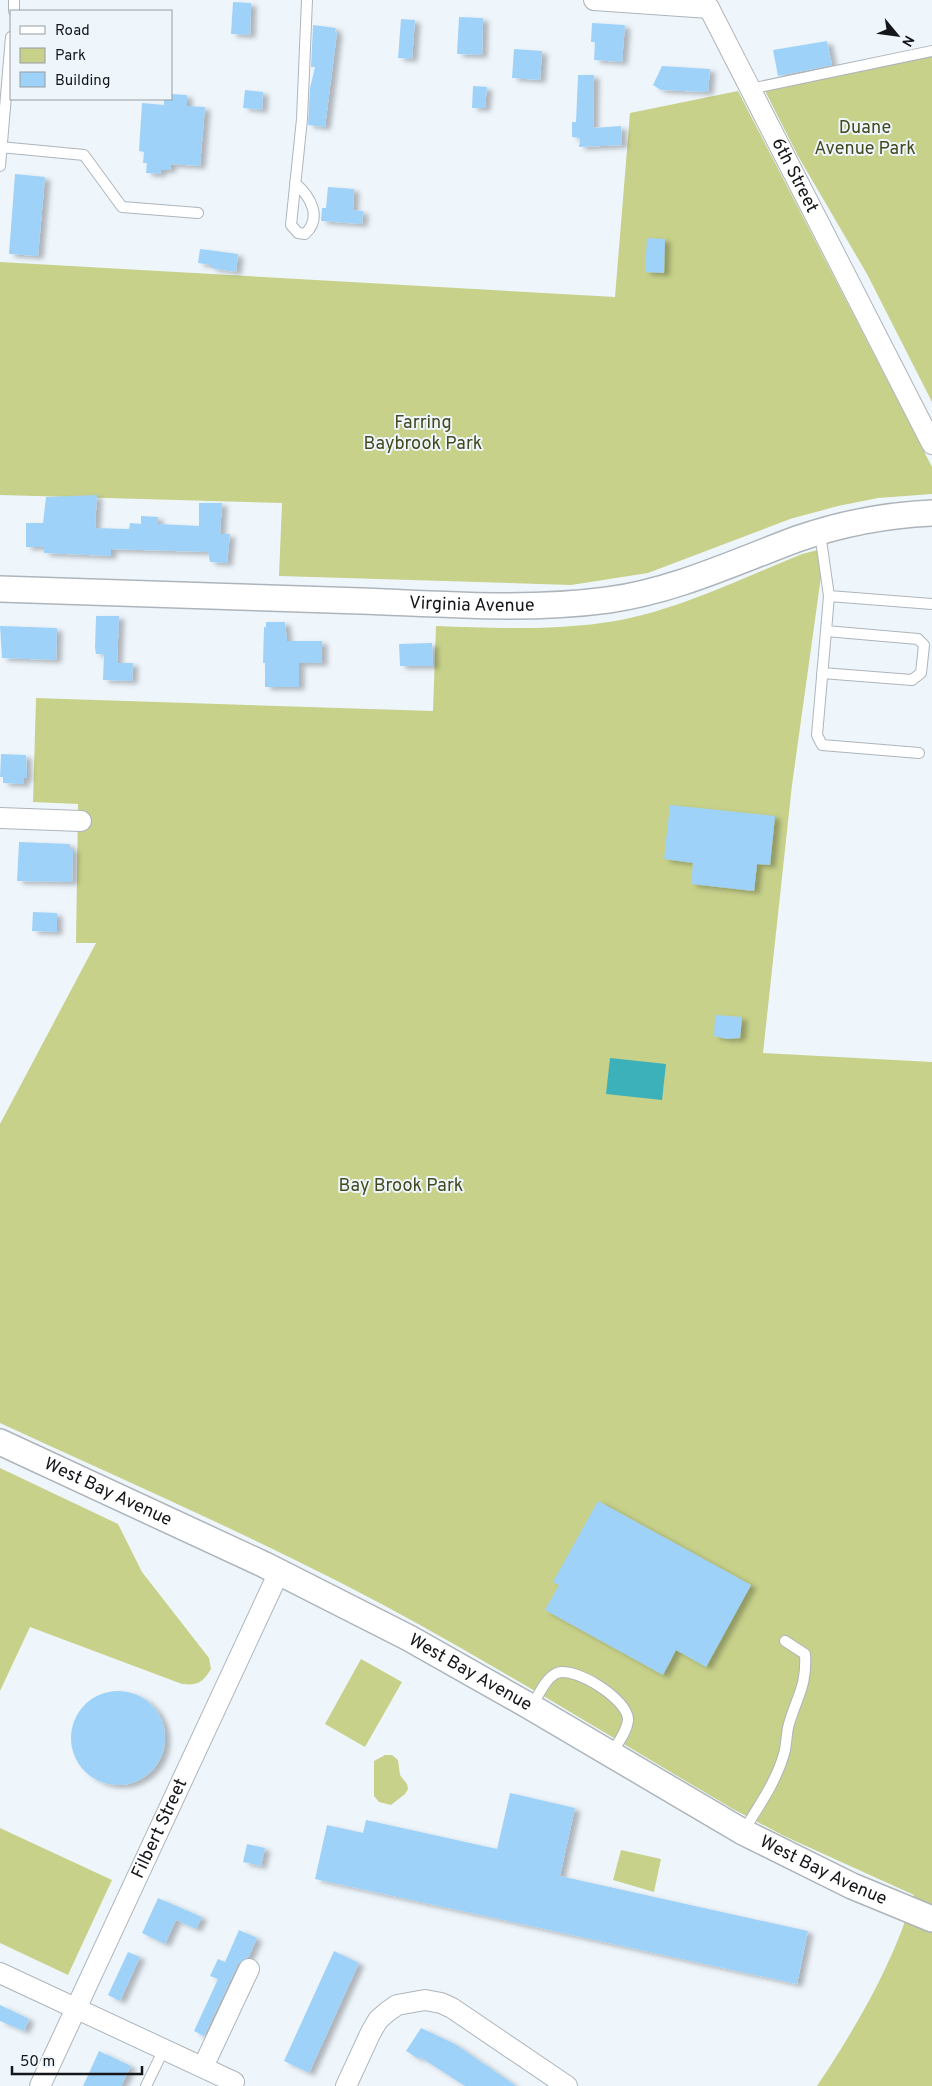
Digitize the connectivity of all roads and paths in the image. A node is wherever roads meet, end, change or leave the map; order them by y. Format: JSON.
{"nodes":[{"id":1,"x":307,"y":0,"type":"edge"},
{"id":2,"x":594,"y":0,"type":"edge"},
{"id":3,"x":710,"y":4,"type":"edge"},
{"id":4,"x":10,"y":48,"type":"edge"},
{"id":5,"x":932,"y":51,"type":"edge"},
{"id":6,"x":750,"y":89,"type":"junction"},
{"id":7,"x":1,"y":147,"type":"edge"},
{"id":8,"x":0,"y":166,"type":"edge"},
{"id":9,"x":295,"y":183,"type":"dead end"},
{"id":10,"x":198,"y":213,"type":"dead end"},
{"id":11,"x":932,"y":444,"type":"edge"},
{"id":12,"x":932,"y":513,"type":"edge"},
{"id":13,"x":820,"y":533,"type":"junction"},
{"id":14,"x":0,"y":589,"type":"edge"},
{"id":15,"x":829,"y":596,"type":"junction"},
{"id":16,"x":932,"y":604,"type":"edge"},
{"id":17,"x":826,"y":631,"type":"junction"},
{"id":18,"x":822,"y":673,"type":"junction"},
{"id":19,"x":919,"y":753,"type":"dead end"},
{"id":20,"x":0,"y":818,"type":"edge"},
{"id":21,"x":82,"y":821,"type":"dead end"},
{"id":22,"x":0,"y":1442,"type":"edge"},
{"id":23,"x":279,"y":1572,"type":"junction"},
{"id":24,"x":785,"y":1641,"type":"dead end"},
{"id":25,"x":531,"y":1707,"type":"junction"},
{"id":26,"x":611,"y":1754,"type":"junction"},
{"id":27,"x":742,"y":1832,"type":"junction"},
{"id":28,"x":932,"y":1919,"type":"edge"},
{"id":29,"x":249,"y":1969,"type":"dead end"},
{"id":30,"x":0,"y":1973,"type":"edge"},
{"id":31,"x":76,"y":2008,"type":"junction"},
{"id":32,"x":164,"y":2049,"type":"junction"},
{"id":33,"x":203,"y":2067,"type":"junction"},
{"id":34,"x":234,"y":2082,"type":"dead end"},
{"id":35,"x":40,"y":2086,"type":"edge"},
{"id":36,"x":146,"y":2086,"type":"edge"},
{"id":37,"x":346,"y":2086,"type":"edge"},
{"id":38,"x":567,"y":2086,"type":"edge"}],
"edges":[{"from":1,"to":9,"type":"lane"},
{"from":2,"to":3,"type":"street","name":"6th Street"},
{"from":3,"to":6,"type":"street","name":"6th Street"},
{"from":4,"to":7,"type":"lane"},
{"from":5,"to":6,"type":"lane"},
{"from":6,"to":11,"type":"street","name":"6th Street"},
{"from":7,"to":8,"type":"lane"},
{"from":7,"to":10,"type":"lane"},
{"from":12,"to":13,"type":"street","name":"Virginia Avenue"},
{"from":13,"to":14,"type":"street","name":"Virginia Avenue"},
{"from":13,"to":15,"type":"lane"},
{"from":15,"to":16,"type":"lane"},
{"from":15,"to":17,"type":"lane"},
{"from":17,"to":18,"type":"lane"},
{"from":17,"to":18,"type":"lane"},
{"from":18,"to":19,"type":"lane"},
{"from":20,"to":21,"type":"street"},
{"from":22,"to":23,"type":"street","name":"West Bay Avenue"},
{"from":23,"to":25,"type":"street","name":"West Bay Avenue"},
{"from":23,"to":31,"type":"street","name":"Filbert Street"},
{"from":24,"to":27,"type":"lane"},
{"from":25,"to":26,"type":"street","name":"West Bay Avenue"},
{"from":25,"to":26,"type":"lane"},
{"from":26,"to":27,"type":"street","name":"West Bay Avenue"},
{"from":27,"to":28,"type":"street","name":"West Bay Avenue"},
{"from":29,"to":33,"type":"street"},
{"from":30,"to":31,"type":"street"},
{"from":31,"to":32,"type":"street"},
{"from":31,"to":35,"type":"street","name":"Filbert Street"},
{"from":32,"to":33,"type":"street"},
{"from":32,"to":36,"type":"lane"},
{"from":33,"to":34,"type":"street"},
{"from":37,"to":38,"type":"street"}]}
